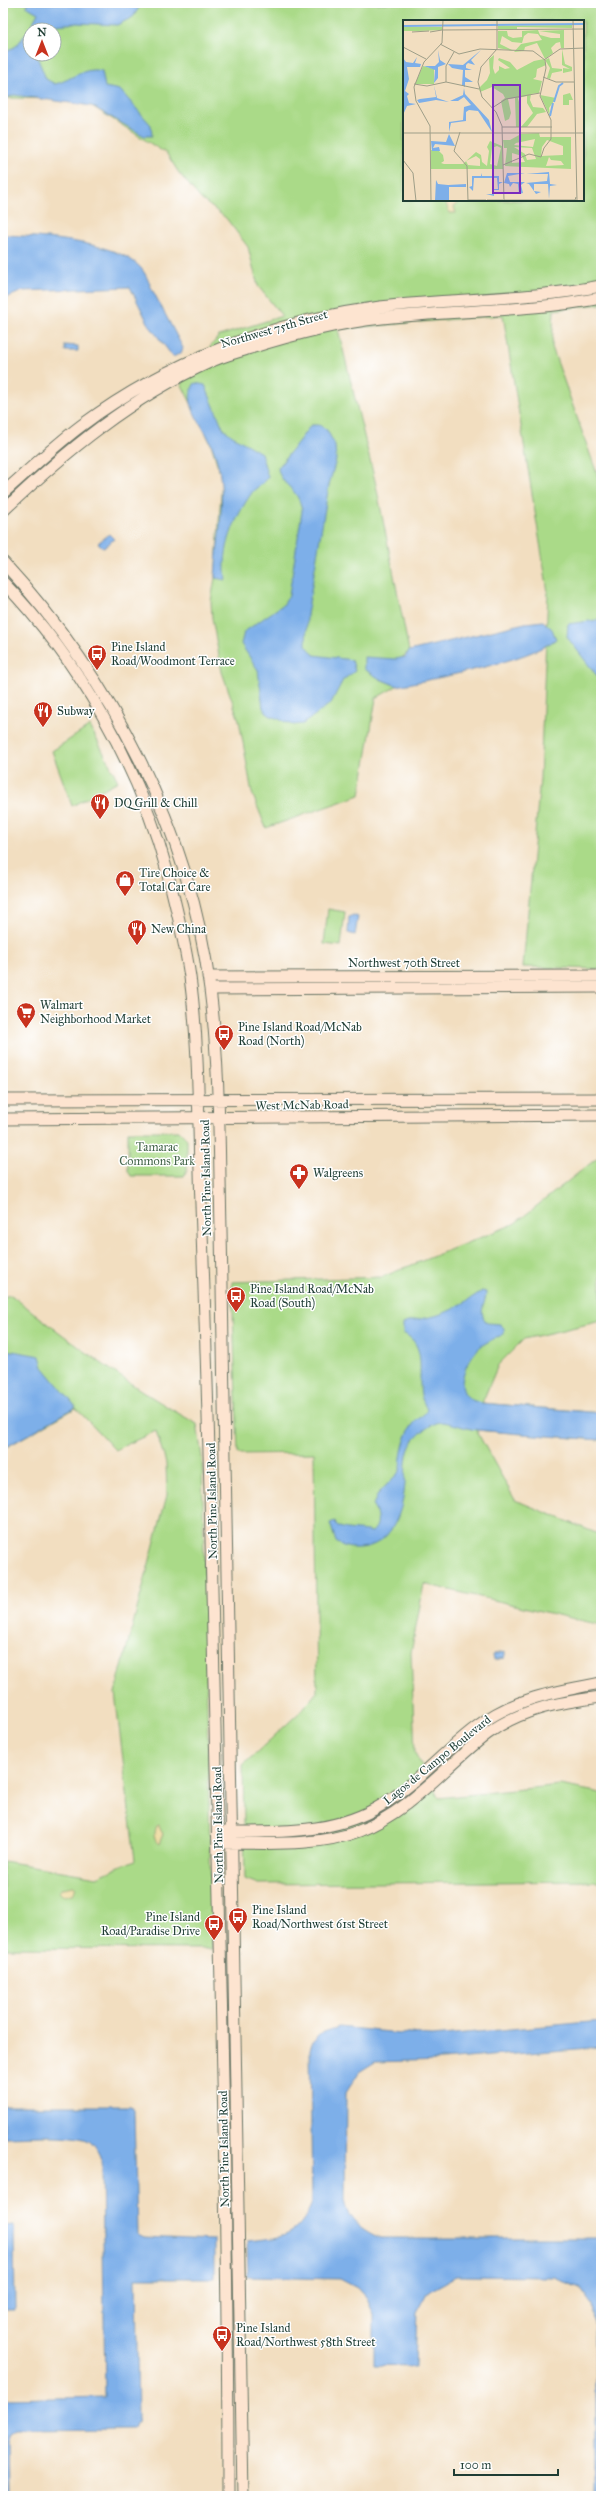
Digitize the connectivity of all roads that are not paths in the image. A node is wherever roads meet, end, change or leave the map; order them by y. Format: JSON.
{"nodes":[{"id":1,"x":601,"y":286,"type":"edge"},
{"id":2,"x":601,"y":298,"type":"edge"},
{"id":3,"x":3,"y":493,"type":"edge"},
{"id":4,"x":3,"y":511,"type":"edge"},
{"id":5,"x":3,"y":562,"type":"edge"},
{"id":6,"x":3,"y":582,"type":"edge"},
{"id":7,"x":267,"y":976,"type":"junction"},
{"id":8,"x":314,"y":976,"type":"junction"},
{"id":9,"x":504,"y":976,"type":"junction"},
{"id":10,"x":601,"y":976,"type":"edge"},
{"id":11,"x":208,"y":977,"type":"junction"},
{"id":12,"x":601,"y":987,"type":"edge"},
{"id":13,"x":268,"y":988,"type":"junction"},
{"id":14,"x":314,"y":988,"type":"junction"},
{"id":15,"x":504,"y":988,"type":"junction"},
{"id":16,"x":210,"y":989,"type":"junction"},
{"id":17,"x":601,"y":1099,"type":"edge"},
{"id":18,"x":3,"y":1100,"type":"edge"},
{"id":19,"x":198,"y":1100,"type":"junction"},
{"id":20,"x":217,"y":1100,"type":"junction"},
{"id":21,"x":601,"y":1115,"type":"edge"},
{"id":22,"x":3,"y":1119,"type":"edge"},
{"id":23,"x":198,"y":1119,"type":"junction"},
{"id":24,"x":218,"y":1119,"type":"junction"},
{"id":25,"x":601,"y":1683,"type":"edge"},
{"id":26,"x":601,"y":1697,"type":"edge"},
{"id":27,"x":216,"y":1832,"type":"junction"},
{"id":28,"x":231,"y":1832,"type":"junction"},
{"id":29,"x":217,"y":1843,"type":"junction"},
{"id":30,"x":231,"y":1843,"type":"junction"},
{"id":31,"x":228,"y":2496,"type":"edge"},
{"id":32,"x":243,"y":2496,"type":"edge"}],
"edges":[{"from":1,"to":3,"type":"main road","name":"Northwest 75th Street"},
{"from":2,"to":4,"type":"main road","name":"Northwest 75th Street"},
{"from":5,"to":11,"type":"main road","name":"North Pine Island Road"},
{"from":6,"to":19,"type":"main road","name":"North Pine Island Road"},
{"from":7,"to":8,"type":"main road","name":"Northwest 70th Street"},
{"from":7,"to":11,"type":"main road","name":"Northwest 70th Street"},
{"from":7,"to":13,"type":"main road"},
{"from":8,"to":9,"type":"main road","name":"Northwest 70th Street"},
{"from":8,"to":14,"type":"main road"},
{"from":9,"to":10,"type":"main road","name":"Northwest 70th Street"},
{"from":9,"to":15,"type":"main road"},
{"from":11,"to":16,"type":"main road","name":"North Pine Island Road"},
{"from":12,"to":15,"type":"main road","name":"Northwest 70th Street"},
{"from":13,"to":14,"type":"main road","name":"Northwest 70th Street"},
{"from":13,"to":16,"type":"main road","name":"Northwest 70th Street"},
{"from":14,"to":15,"type":"main road","name":"Northwest 70th Street"},
{"from":16,"to":20,"type":"main road","name":"North Pine Island Road"},
{"from":17,"to":20,"type":"main road","name":"West McNab Road"},
{"from":18,"to":19,"type":"main road","name":"West McNab Road"},
{"from":19,"to":20,"type":"main road","name":"West McNab Road"},
{"from":19,"to":23,"type":"main road","name":"North Pine Island Road"},
{"from":20,"to":24,"type":"main road","name":"North Pine Island Road"},
{"from":21,"to":24,"type":"main road","name":"West McNab Road"},
{"from":22,"to":23,"type":"main road","name":"West McNab Road"},
{"from":23,"to":24,"type":"main road","name":"West McNab Road"},
{"from":23,"to":27,"type":"main road","name":"North Pine Island Road"},
{"from":24,"to":28,"type":"main road","name":"North Pine Island Road"},
{"from":25,"to":28,"type":"main road","name":"Lagos de Campo Boulevard"},
{"from":26,"to":30,"type":"main road","name":"Lagos de Campo Boulevard"},
{"from":27,"to":28,"type":"main road","name":"Lagos de Campo Boulevard"},
{"from":27,"to":29,"type":"main road","name":"North Pine Island Road"},
{"from":28,"to":30,"type":"main road","name":"North Pine Island Road"},
{"from":29,"to":30,"type":"main road","name":"Lagos de Campo Boulevard"},
{"from":29,"to":31,"type":"main road","name":"North Pine Island Road"},
{"from":30,"to":32,"type":"main road","name":"North Pine Island Road"}]}
